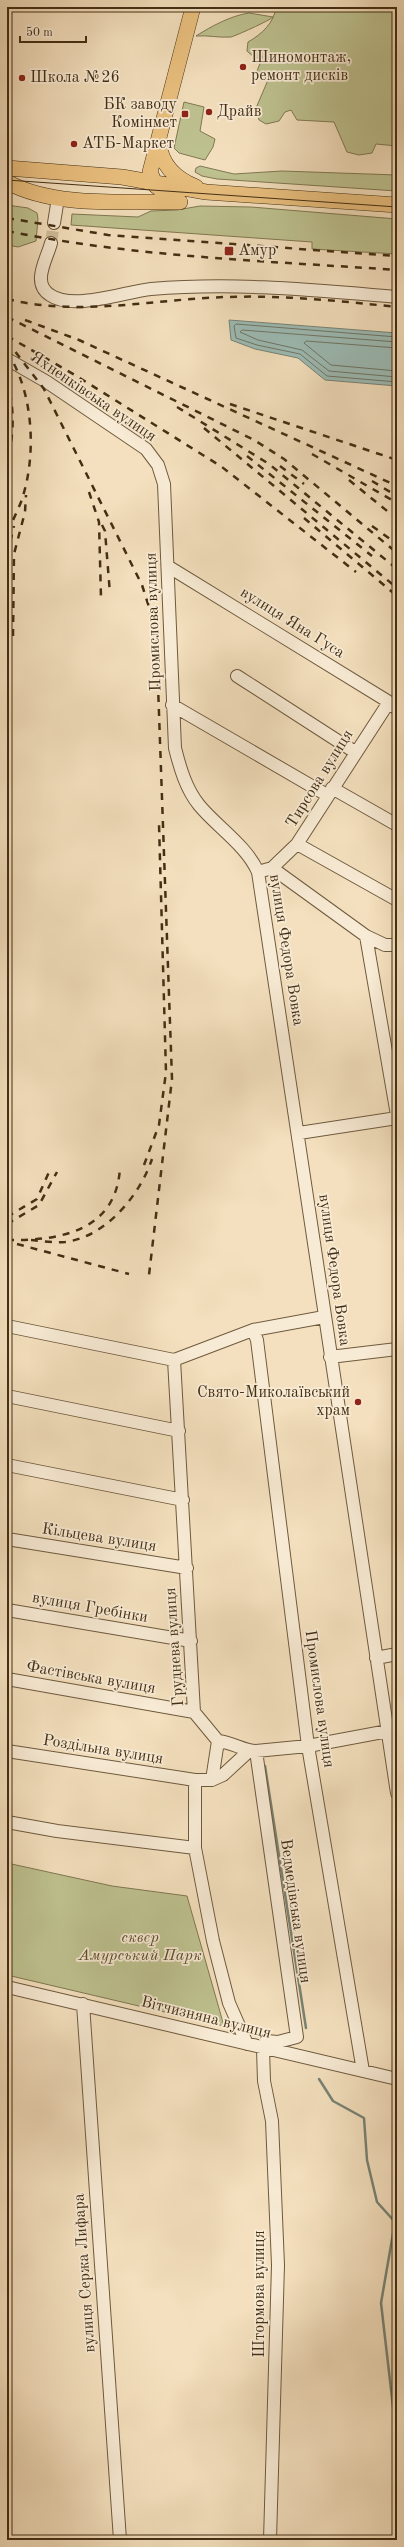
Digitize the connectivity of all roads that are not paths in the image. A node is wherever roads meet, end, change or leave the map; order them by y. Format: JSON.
{"nodes":[{"id":1,"x":193,"y":7,"type":"edge"},
{"id":2,"x":157,"y":152,"type":"junction"},
{"id":3,"x":7,"y":168,"type":"edge"},
{"id":4,"x":122,"y":177,"type":"junction"},
{"id":5,"x":7,"y":182,"type":"edge"},
{"id":6,"x":154,"y":183,"type":"junction"},
{"id":7,"x":206,"y":192,"type":"junction"},
{"id":8,"x":58,"y":198,"type":"junction"},
{"id":9,"x":126,"y":201,"type":"junction"},
{"id":10,"x":180,"y":202,"type":"junction"},
{"id":11,"x":397,"y":205,"type":"edge"},
{"id":12,"x":54,"y":223,"type":"tunnel mouth"},
{"id":13,"x":51,"y":243,"type":"tunnel mouth"},
{"id":14,"x":397,"y":297,"type":"edge"},
{"id":15,"x":7,"y":359,"type":"edge"},
{"id":16,"x":158,"y":465,"type":"joint"},
{"id":17,"x":169,"y":567,"type":"junction"},
{"id":18,"x":236,"y":676,"type":"dead end"},
{"id":19,"x":172,"y":704,"type":"junction"},
{"id":20,"x":393,"y":705,"type":"edge"},
{"id":21,"x":355,"y":752,"type":"junction"},
{"id":22,"x":183,"y":778,"type":"joint"},
{"id":23,"x":330,"y":792,"type":"junction"},
{"id":24,"x":397,"y":825,"type":"edge"},
{"id":25,"x":297,"y":844,"type":"junction"},
{"id":26,"x":272,"y":868,"type":"junction"},
{"id":27,"x":258,"y":872,"type":"junction"},
{"id":28,"x":397,"y":900,"type":"edge"},
{"id":29,"x":366,"y":936,"type":"junction"},
{"id":30,"x":397,"y":945,"type":"edge"},
{"id":31,"x":397,"y":1115,"type":"edge"},
{"id":32,"x":397,"y":1118,"type":"edge"},
{"id":33,"x":299,"y":1133,"type":"junction"},
{"id":34,"x":324,"y":1317,"type":"junction"},
{"id":35,"x":7,"y":1326,"type":"edge"},
{"id":36,"x":253,"y":1330,"type":"junction"},
{"id":37,"x":397,"y":1349,"type":"edge"},
{"id":38,"x":330,"y":1357,"type":"junction"},
{"id":39,"x":174,"y":1360,"type":"junction"},
{"id":40,"x":7,"y":1396,"type":"edge"},
{"id":41,"x":179,"y":1431,"type":"junction"},
{"id":42,"x":7,"y":1465,"type":"edge"},
{"id":43,"x":183,"y":1500,"type":"junction"},
{"id":44,"x":7,"y":1539,"type":"edge"},
{"id":45,"x":187,"y":1568,"type":"junction"},
{"id":46,"x":7,"y":1610,"type":"edge"},
{"id":47,"x":191,"y":1641,"type":"junction"},
{"id":48,"x":397,"y":1654,"type":"edge"},
{"id":49,"x":376,"y":1658,"type":"junction"},
{"id":50,"x":7,"y":1679,"type":"edge"},
{"id":51,"x":194,"y":1712,"type":"junction"},
{"id":52,"x":388,"y":1731,"type":"junction"},
{"id":53,"x":218,"y":1740,"type":"junction"},
{"id":54,"x":308,"y":1746,"type":"junction"},
{"id":55,"x":7,"y":1751,"type":"edge"},
{"id":56,"x":253,"y":1751,"type":"junction"},
{"id":57,"x":195,"y":1780,"type":"junction"},
{"id":58,"x":212,"y":1780,"type":"junction"},
{"id":59,"x":397,"y":1793,"type":"edge"},
{"id":60,"x":7,"y":1822,"type":"edge"},
{"id":61,"x":196,"y":1848,"type":"junction"},
{"id":62,"x":7,"y":1987,"type":"edge"},
{"id":63,"x":83,"y":2004,"type":"junction"},
{"id":64,"x":247,"y":2044,"type":"junction"},
{"id":65,"x":263,"y":2049,"type":"junction"},
{"id":66,"x":363,"y":2071,"type":"junction"},
{"id":67,"x":397,"y":2079,"type":"edge"},
{"id":68,"x":120,"y":2540,"type":"edge"},
{"id":69,"x":270,"y":2540,"type":"edge"}],
"edges":[{"from":1,"to":2,"type":"main road"},
{"from":2,"to":4,"type":"main road"},
{"from":2,"to":6,"type":"main road"},
{"from":2,"to":7,"type":"main road"},
{"from":3,"to":4,"type":"main road"},
{"from":4,"to":6,"type":"main road"},
{"from":5,"to":8,"type":"main road"},
{"from":6,"to":7,"type":"main road"},
{"from":6,"to":9,"type":"main road"},
{"from":6,"to":10,"type":"main road"},
{"from":7,"to":10,"type":"main road"},
{"from":7,"to":11,"type":"main road"},
{"from":8,"to":9,"type":"main road"},
{"from":8,"to":12,"type":"street"},
{"from":9,"to":10,"type":"main road"},
{"from":13,"to":14,"type":"street"},
{"from":15,"to":16,"type":"street","name":"Яхненківська вулиця"},
{"from":16,"to":17,"type":"street","name":"Промислова вулиця"},
{"from":17,"to":19,"type":"street","name":"Промислова вулиця"},
{"from":17,"to":20,"type":"street","name":"вулиця Яна Гуса"},
{"from":18,"to":21,"type":"street"},
{"from":19,"to":22,"type":"street","name":"Промислова вулиця"},
{"from":19,"to":23,"type":"street"},
{"from":20,"to":21,"type":"street","name":"Тирсова вулиця"},
{"from":21,"to":23,"type":"street","name":"Тирсова вулиця"},
{"from":22,"to":27,"type":"street","name":"вулиця Федора Вовка"},
{"from":23,"to":24,"type":"street"},
{"from":23,"to":25,"type":"street","name":"Тирсова вулиця"},
{"from":25,"to":26,"type":"street","name":"Тирсова вулиця"},
{"from":25,"to":28,"type":"street"},
{"from":26,"to":27,"type":"street"},
{"from":26,"to":29,"type":"street"},
{"from":27,"to":33,"type":"street","name":"вулиця Федора Вовка"},
{"from":29,"to":30,"type":"street"},
{"from":29,"to":31,"type":"street"},
{"from":32,"to":33,"type":"street"},
{"from":33,"to":34,"type":"street","name":"вулиця Федора Вовка"},
{"from":34,"to":36,"type":"street"},
{"from":34,"to":38,"type":"street","name":"вулиця Федора Вовка"},
{"from":35,"to":39,"type":"street"},
{"from":36,"to":39,"type":"street"},
{"from":36,"to":54,"type":"street","name":"Промислова вулиця"},
{"from":37,"to":38,"type":"street"},
{"from":38,"to":49,"type":"street","name":"вулиця Федора Вовка"},
{"from":39,"to":41,"type":"street","name":"Груднева вулиця"},
{"from":40,"to":41,"type":"street"},
{"from":41,"to":43,"type":"street","name":"Груднева вулиця"},
{"from":42,"to":43,"type":"street"},
{"from":43,"to":45,"type":"street","name":"Груднева вулиця"},
{"from":44,"to":45,"type":"street","name":"Кільцева вулиця"},
{"from":45,"to":47,"type":"street","name":"Груднева вулиця"},
{"from":46,"to":47,"type":"street","name":"вулиця Гребінки"},
{"from":47,"to":51,"type":"street","name":"Груднева вулиця"},
{"from":48,"to":49,"type":"street"},
{"from":49,"to":52,"type":"street","name":"вулиця Федора Вовка"},
{"from":50,"to":51,"type":"street","name":"Фастівська вулиця"},
{"from":51,"to":53,"type":"street","name":"Груднева вулиця"},
{"from":52,"to":54,"type":"street"},
{"from":52,"to":59,"type":"street","name":"вулиця Федора Вовка"},
{"from":53,"to":56,"type":"street"},
{"from":53,"to":58,"type":"street"},
{"from":54,"to":56,"type":"street"},
{"from":54,"to":66,"type":"street","name":"Промислова вулиця"},
{"from":55,"to":57,"type":"street","name":"Роздільна вулиця"},
{"from":56,"to":58,"type":"street"},
{"from":56,"to":65,"type":"street","name":"Ведмедівська вулиця"},
{"from":57,"to":58,"type":"street"},
{"from":57,"to":61,"type":"street"},
{"from":60,"to":61,"type":"street"},
{"from":61,"to":64,"type":"street"},
{"from":62,"to":63,"type":"street","name":"Вітчизняна вулиця"},
{"from":63,"to":64,"type":"street","name":"Вітчизняна вулиця"},
{"from":63,"to":68,"type":"street","name":"вулиця Сержа Лифара"},
{"from":64,"to":65,"type":"street","name":"Вітчизняна вулиця"},
{"from":65,"to":66,"type":"street","name":"Вітчизняна вулиця"},
{"from":65,"to":69,"type":"street","name":"Штормова вулиця"},
{"from":66,"to":67,"type":"street","name":"Вітчизняна вулиця"}]}
